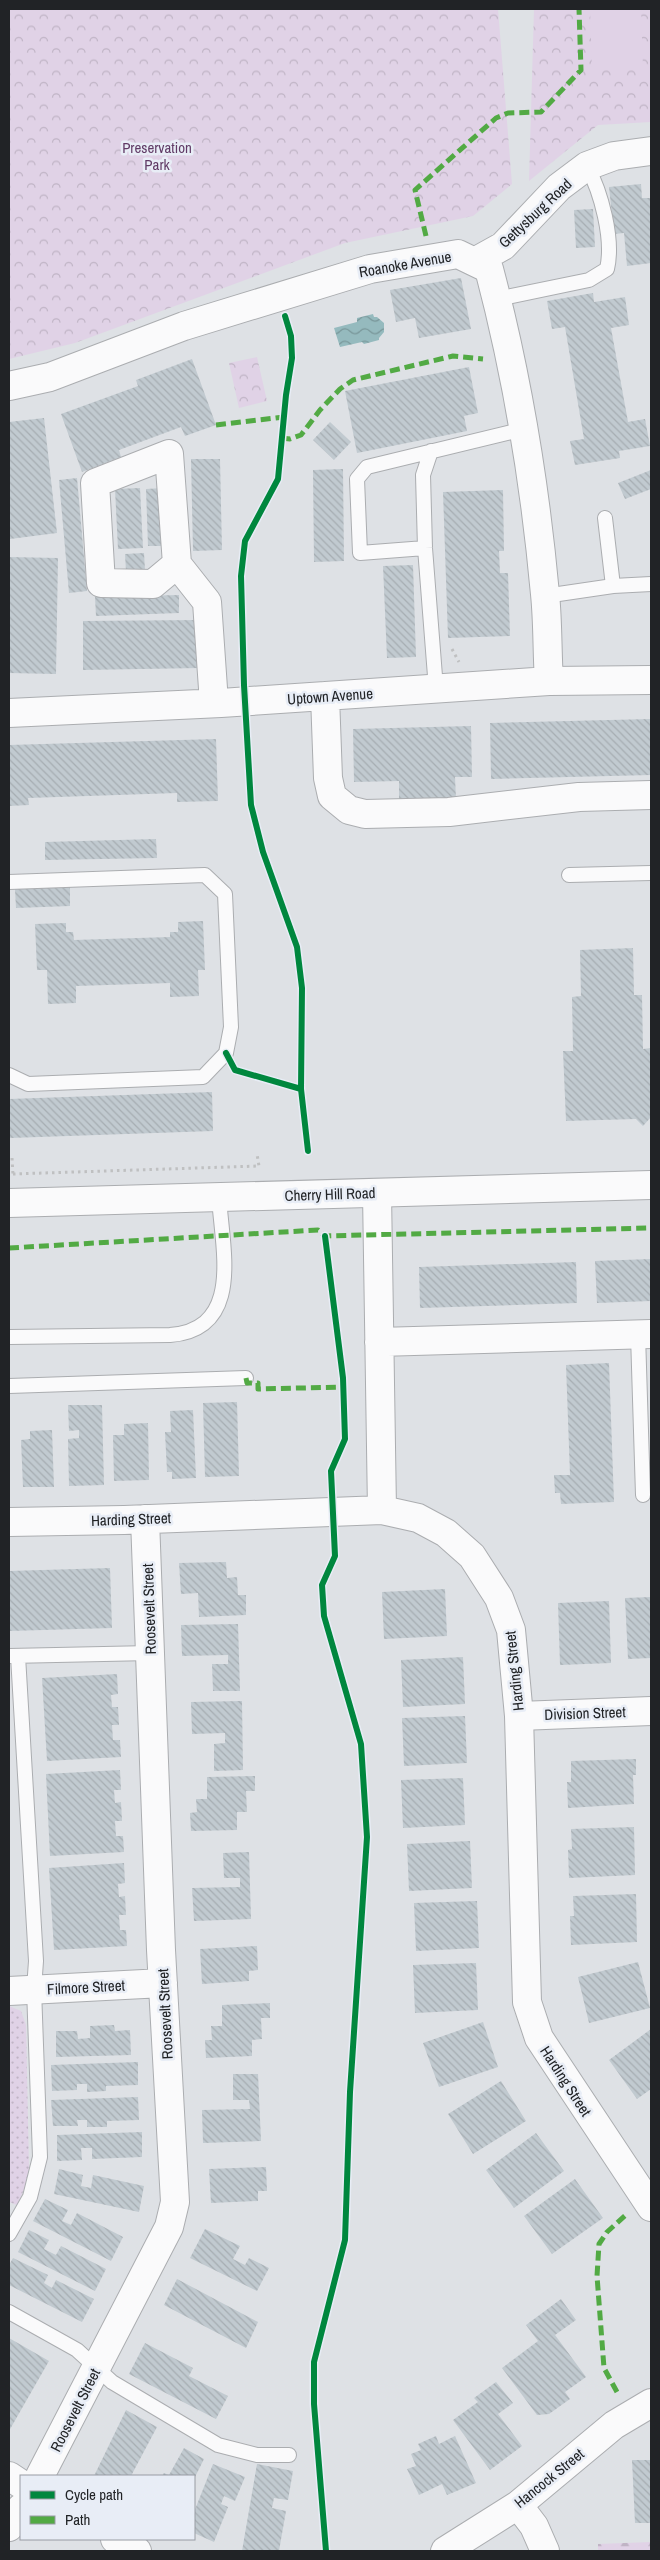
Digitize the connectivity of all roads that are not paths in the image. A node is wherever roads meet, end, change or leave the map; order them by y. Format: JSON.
{"nodes":[{"id":1,"x":651,"y":150,"type":"edge"},
{"id":2,"x":587,"y":166,"type":"junction"},
{"id":3,"x":476,"y":262,"type":"junction"},
{"id":4,"x":497,"y":299,"type":"junction"},
{"id":5,"x":9,"y":386,"type":"edge"},
{"id":6,"x":524,"y":429,"type":"junction"},
{"id":7,"x":431,"y":451,"type":"junction"},
{"id":8,"x":605,"y":518,"type":"dead end"},
{"id":9,"x":425,"y":548,"type":"junction"},
{"id":10,"x":176,"y":564,"type":"junction"},
{"id":11,"x":651,"y":584,"type":"edge"},
{"id":12,"x":613,"y":586,"type":"junction"},
{"id":13,"x":545,"y":596,"type":"junction"},
{"id":14,"x":651,"y":680,"type":"edge"},
{"id":15,"x":549,"y":681,"type":"junction"},
{"id":16,"x":436,"y":689,"type":"junction"},
{"id":17,"x":325,"y":696,"type":"junction"},
{"id":18,"x":214,"y":703,"type":"junction"},
{"id":19,"x":9,"y":713,"type":"edge"},
{"id":20,"x":651,"y":794,"type":"edge"},
{"id":21,"x":651,"y":873,"type":"edge"},
{"id":22,"x":570,"y":875,"type":"dead end"},
{"id":23,"x":9,"y":882,"type":"edge"},
{"id":24,"x":9,"y":1075,"type":"edge"},
{"id":25,"x":651,"y":1185,"type":"edge"},
{"id":26,"x":11,"y":1192,"type":"edge"},
{"id":27,"x":377,"y":1193,"type":"junction"},
{"id":28,"x":219,"y":1197,"type":"junction"},
{"id":29,"x":645,"y":1335,"type":"edge"},
{"id":30,"x":9,"y":1337,"type":"edge"},
{"id":31,"x":379,"y":1342,"type":"junction"},
{"id":32,"x":246,"y":1378,"type":"dead end"},
{"id":33,"x":9,"y":1386,"type":"edge"},
{"id":34,"x":643,"y":1495,"type":"dead end"},
{"id":35,"x":382,"y":1510,"type":"junction"},
{"id":36,"x":145,"y":1519,"type":"junction"},
{"id":37,"x":9,"y":1522,"type":"edge"},
{"id":38,"x":151,"y":1653,"type":"junction"},
{"id":39,"x":13,"y":1656,"type":"edge"},
{"id":40,"x":651,"y":1711,"type":"edge"},
{"id":41,"x":519,"y":1716,"type":"junction"},
{"id":42,"x":164,"y":1983,"type":"junction"},
{"id":43,"x":21,"y":1990,"type":"edge"},
{"id":44,"x":651,"y":2207,"type":"edge"},
{"id":45,"x":9,"y":2234,"type":"edge"},
{"id":46,"x":9,"y":2312,"type":"edge"},
{"id":47,"x":96,"y":2369,"type":"junction"},
{"id":48,"x":651,"y":2403,"type":"edge"},
{"id":49,"x":289,"y":2455,"type":"dead end"},
{"id":50,"x":41,"y":2475,"type":"edge"},
{"id":51,"x":9,"y":2476,"type":"edge"},
{"id":52,"x":20,"y":2483,"type":"edge"},
{"id":53,"x":518,"y":2505,"type":"junction"},
{"id":54,"x":20,"y":2510,"type":"edge"},
{"id":55,"x":9,"y":2527,"type":"edge"},
{"id":56,"x":117,"y":2540,"type":"edge"},
{"id":57,"x":137,"y":2551,"type":"edge"},
{"id":58,"x":445,"y":2551,"type":"edge"},
{"id":59,"x":545,"y":2551,"type":"edge"}],
"edges":[{"from":1,"to":2,"type":"street","name":"Gettysburg Road"},
{"from":2,"to":3,"type":"street","name":"Gettysburg Road"},
{"from":2,"to":4,"type":"lane"},
{"from":3,"to":4,"type":"street"},
{"from":3,"to":5,"type":"street","name":"Roanoke Avenue"},
{"from":4,"to":6,"type":"street"},
{"from":6,"to":7,"type":"lane"},
{"from":6,"to":13,"type":"street"},
{"from":7,"to":9,"type":"lane"},
{"from":7,"to":9,"type":"lane"},
{"from":8,"to":12,"type":"lane"},
{"from":9,"to":16,"type":"lane"},
{"from":10,"to":10,"type":"street"},
{"from":10,"to":18,"type":"street"},
{"from":11,"to":12,"type":"lane"},
{"from":12,"to":13,"type":"lane"},
{"from":13,"to":15,"type":"street"},
{"from":14,"to":15,"type":"street","name":"Uptown Avenue"},
{"from":15,"to":16,"type":"street","name":"Uptown Avenue"},
{"from":16,"to":17,"type":"street","name":"Uptown Avenue"},
{"from":17,"to":18,"type":"street","name":"Uptown Avenue"},
{"from":17,"to":20,"type":"street"},
{"from":18,"to":19,"type":"street","name":"Uptown Avenue"},
{"from":21,"to":22,"type":"lane"},
{"from":23,"to":24,"type":"lane"},
{"from":25,"to":27,"type":"street","name":"Cherry Hill Road"},
{"from":26,"to":28,"type":"street","name":"Cherry Hill Road"},
{"from":27,"to":28,"type":"street","name":"Cherry Hill Road"},
{"from":27,"to":31,"type":"street"},
{"from":28,"to":30,"type":"lane"},
{"from":29,"to":31,"type":"street"},
{"from":29,"to":34,"type":"lane"},
{"from":31,"to":35,"type":"street"},
{"from":32,"to":33,"type":"lane"},
{"from":35,"to":36,"type":"street","name":"Harding Street"},
{"from":35,"to":41,"type":"street","name":"Harding Street"},
{"from":36,"to":37,"type":"street","name":"Harding Street"},
{"from":36,"to":38,"type":"street","name":"Roosevelt Street"},
{"from":38,"to":39,"type":"lane"},
{"from":38,"to":42,"type":"street","name":"Roosevelt Street"},
{"from":39,"to":43,"type":"lane"},
{"from":40,"to":41,"type":"street","name":"Division Street"},
{"from":41,"to":44,"type":"street","name":"Harding Street"},
{"from":42,"to":43,"type":"street","name":"Filmore Street"},
{"from":42,"to":47,"type":"street","name":"Roosevelt Street"},
{"from":43,"to":45,"type":"lane"},
{"from":46,"to":47,"type":"lane"},
{"from":47,"to":49,"type":"lane"},
{"from":47,"to":50,"type":"street","name":"Roosevelt Street"},
{"from":48,"to":53,"type":"street","name":"Hancock Street"},
{"from":51,"to":52,"type":"street"},
{"from":53,"to":58,"type":"street","name":"Hancock Street"},
{"from":53,"to":59,"type":"street"},
{"from":54,"to":55,"type":"street"},
{"from":56,"to":57,"type":"street"}]}
